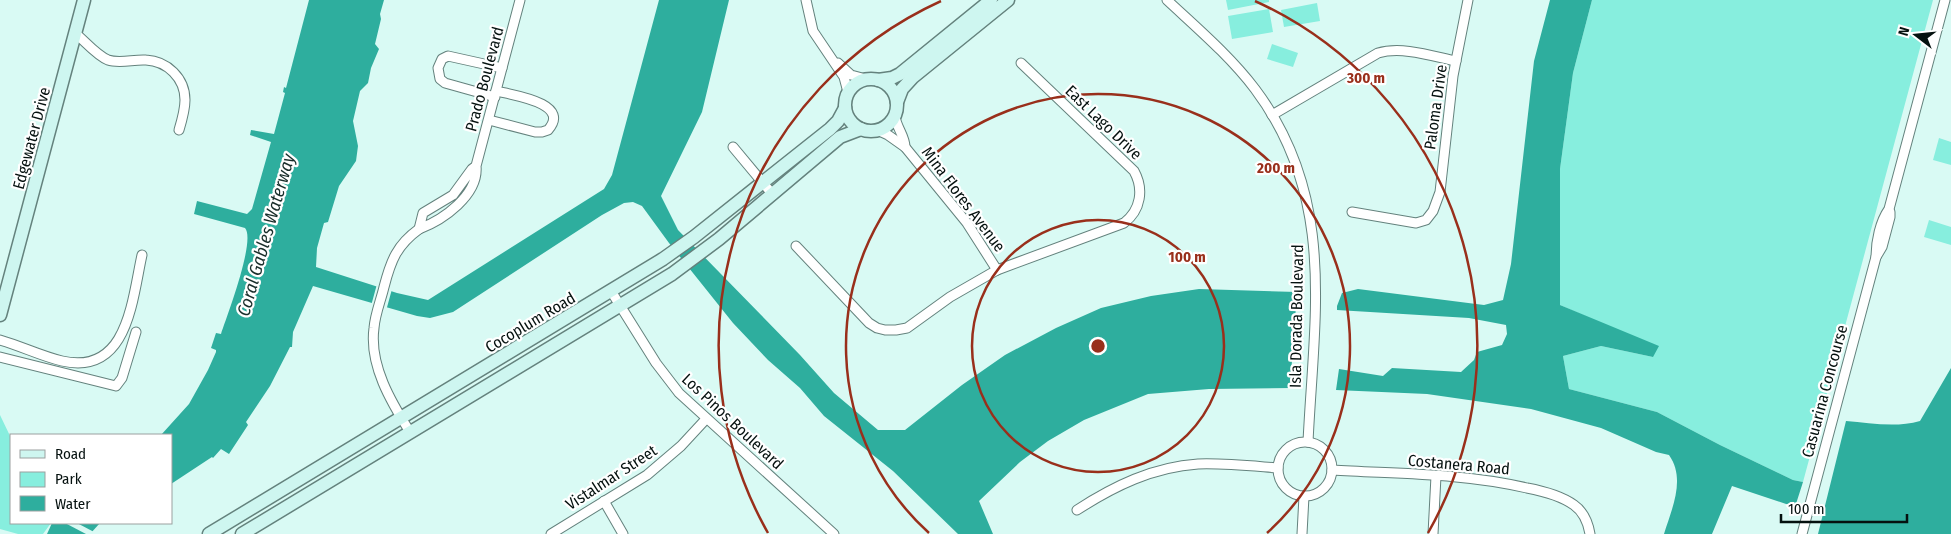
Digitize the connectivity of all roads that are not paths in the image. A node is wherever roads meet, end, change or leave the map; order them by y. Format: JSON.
{"nodes":[{"id":1,"x":84,"y":0,"type":"edge"},
{"id":2,"x":520,"y":0,"type":"edge"},
{"id":3,"x":806,"y":0,"type":"edge"},
{"id":4,"x":991,"y":0,"type":"edge"},
{"id":5,"x":1008,"y":0,"type":"edge"},
{"id":6,"x":1167,"y":0,"type":"edge"},
{"id":7,"x":1468,"y":0,"type":"edge"},
{"id":8,"x":1945,"y":0,"type":"edge"},
{"id":9,"x":75,"y":33,"type":"junction"},
{"id":10,"x":1456,"y":61,"type":"junction"},
{"id":11,"x":835,"y":62,"type":"junction"},
{"id":12,"x":1021,"y":63,"type":"dead end"},
{"id":13,"x":502,"y":68,"type":"junction"},
{"id":14,"x":872,"y":79,"type":"junction"},
{"id":15,"x":848,"y":92,"type":"junction"},
{"id":16,"x":496,"y":94,"type":"junction"},
{"id":17,"x":897,"y":102,"type":"junction"},
{"id":18,"x":845,"y":108,"type":"junction"},
{"id":19,"x":1272,"y":115,"type":"junction"},
{"id":20,"x":894,"y":116,"type":"junction"},
{"id":21,"x":489,"y":120,"type":"junction"},
{"id":22,"x":861,"y":129,"type":"junction"},
{"id":23,"x":179,"y":130,"type":"dead end"},
{"id":24,"x":877,"y":130,"type":"junction"},
{"id":25,"x":733,"y":147,"type":"dead end"},
{"id":26,"x":905,"y":147,"type":"junction"},
{"id":27,"x":476,"y":166,"type":"junction"},
{"id":28,"x":762,"y":182,"type":"junction"},
{"id":29,"x":773,"y":195,"type":"junction"},
{"id":30,"x":1352,"y":212,"type":"dead end"},
{"id":31,"x":419,"y":229,"type":"junction"},
{"id":32,"x":796,"y":246,"type":"dead end"},
{"id":33,"x":142,"y":255,"type":"dead end"},
{"id":34,"x":997,"y":270,"type":"junction"},
{"id":35,"x":611,"y":291,"type":"junction"},
{"id":36,"x":620,"y":306,"type":"junction"},
{"id":37,"x":0,"y":314,"type":"edge"},
{"id":38,"x":136,"y":332,"type":"dead end"},
{"id":39,"x":0,"y":340,"type":"edge"},
{"id":40,"x":0,"y":357,"type":"edge"},
{"id":41,"x":401,"y":418,"type":"junction"},
{"id":42,"x":706,"y":419,"type":"junction"},
{"id":43,"x":410,"y":432,"type":"junction"},
{"id":44,"x":1308,"y":442,"type":"junction"},
{"id":45,"x":1278,"y":468,"type":"junction"},
{"id":46,"x":1332,"y":470,"type":"junction"},
{"id":47,"x":1436,"y":476,"type":"junction"},
{"id":48,"x":1304,"y":496,"type":"junction"},
{"id":49,"x":604,"y":501,"type":"junction"},
{"id":50,"x":1078,"y":510,"type":"dead end"},
{"id":51,"x":209,"y":534,"type":"edge"},
{"id":52,"x":242,"y":534,"type":"edge"},
{"id":53,"x":551,"y":534,"type":"edge"},
{"id":54,"x":622,"y":534,"type":"edge"},
{"id":55,"x":834,"y":534,"type":"edge"},
{"id":56,"x":1302,"y":534,"type":"edge"},
{"id":57,"x":1433,"y":534,"type":"edge"},
{"id":58,"x":1590,"y":534,"type":"edge"},
{"id":59,"x":1802,"y":534,"type":"edge"}],
"edges":[{"from":1,"to":9,"type":"street","name":"Edgewater Drive"},
{"from":2,"to":13,"type":"street","name":"Prado Boulevard"},
{"from":3,"to":11,"type":"street"},
{"from":4,"to":14,"type":"street"},
{"from":5,"to":17,"type":"street"},
{"from":6,"to":19,"type":"street","name":"Isla Dorada Boulevard"},
{"from":7,"to":10,"type":"street","name":"Paloma Drive"},
{"from":8,"to":59,"type":"street","name":"Casuarina Concourse"},
{"from":9,"to":23,"type":"street"},
{"from":9,"to":37,"type":"street","name":"Edgewater Drive"},
{"from":10,"to":19,"type":"street"},
{"from":10,"to":30,"type":"street","name":"Paloma Drive"},
{"from":11,"to":14,"type":"street"},
{"from":11,"to":15,"type":"street"},
{"from":12,"to":34,"type":"street","name":"East Lago Drive"},
{"from":13,"to":16,"type":"street","name":"Prado Boulevard"},
{"from":13,"to":16,"type":"street"},
{"from":14,"to":15,"type":"street"},
{"from":14,"to":17,"type":"street"},
{"from":15,"to":18,"type":"street","name":"Cocoplum Road"},
{"from":16,"to":21,"type":"street","name":"Prado Boulevard"},
{"from":16,"to":21,"type":"street"},
{"from":17,"to":20,"type":"street"},
{"from":18,"to":22,"type":"street"},
{"from":18,"to":28,"type":"street","name":"Cocoplum Road"},
{"from":19,"to":44,"type":"street","name":"Isla Dorada Boulevard"},
{"from":20,"to":24,"type":"street"},
{"from":20,"to":26,"type":"street"},
{"from":21,"to":27,"type":"street","name":"Prado Boulevard"},
{"from":22,"to":24,"type":"street","name":"Cocoplum Road"},
{"from":22,"to":29,"type":"street","name":"Cocoplum Road"},
{"from":24,"to":26,"type":"street"},
{"from":25,"to":28,"type":"street"},
{"from":26,"to":34,"type":"street","name":"Mina Flores Avenue"},
{"from":27,"to":31,"type":"street","name":"Prado Boulevard"},
{"from":27,"to":31,"type":"street","name":"Prado Boulevard"},
{"from":28,"to":29,"type":"street"},
{"from":28,"to":35,"type":"street","name":"Cocoplum Road"},
{"from":29,"to":36,"type":"street","name":"Cocoplum Road"},
{"from":31,"to":41,"type":"street","name":"Prado Boulevard"},
{"from":32,"to":34,"type":"street","name":"East Lago Drive"},
{"from":33,"to":39,"type":"street"},
{"from":35,"to":36,"type":"street","name":"Los Pinos Boulevard"},
{"from":35,"to":41,"type":"street","name":"Cocoplum Road"},
{"from":36,"to":42,"type":"street","name":"Los Pinos Boulevard"},
{"from":36,"to":43,"type":"street","name":"Cocoplum Road"},
{"from":38,"to":40,"type":"street"},
{"from":41,"to":43,"type":"street","name":"Prado Boulevard"},
{"from":41,"to":51,"type":"street","name":"Cocoplum Road"},
{"from":42,"to":49,"type":"street","name":"Vistalmar Street"},
{"from":42,"to":55,"type":"street","name":"Los Pinos Boulevard"},
{"from":43,"to":52,"type":"street","name":"Cocoplum Road"},
{"from":44,"to":45,"type":"street"},
{"from":44,"to":46,"type":"street"},
{"from":45,"to":48,"type":"street"},
{"from":45,"to":50,"type":"street"},
{"from":46,"to":47,"type":"street","name":"Costanera Road"},
{"from":46,"to":48,"type":"street"},
{"from":47,"to":57,"type":"street"},
{"from":47,"to":58,"type":"street","name":"Costanera Road"},
{"from":48,"to":56,"type":"street"},
{"from":49,"to":53,"type":"street","name":"Vistalmar Street"},
{"from":49,"to":54,"type":"street"}]}
